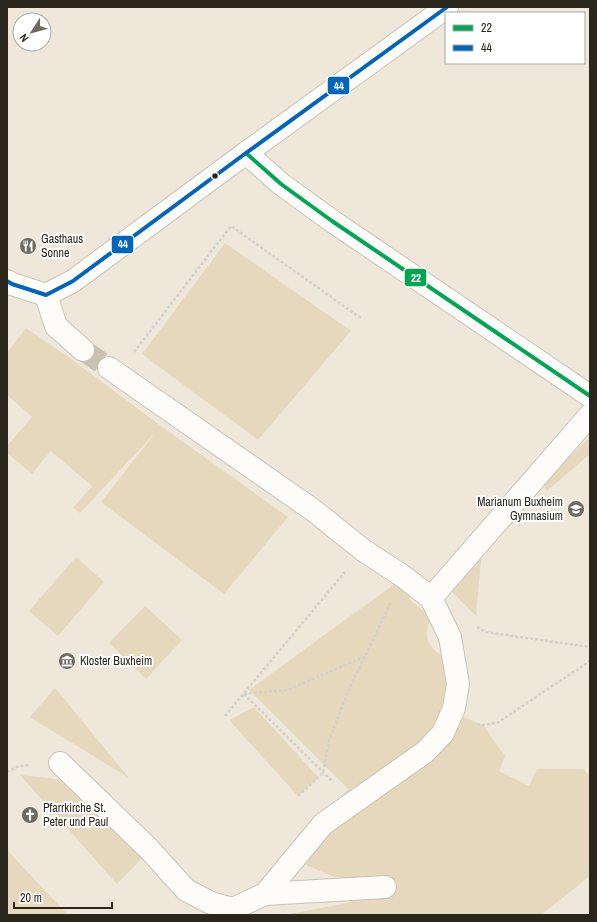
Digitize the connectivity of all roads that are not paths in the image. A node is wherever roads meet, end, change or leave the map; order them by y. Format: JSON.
{"nodes":[{"id":1,"x":447,"y":7,"type":"edge"},
{"id":2,"x":246,"y":153,"type":"junction"},
{"id":3,"x":7,"y":280,"type":"edge"},
{"id":4,"x":46,"y":295,"type":"junction"},
{"id":5,"x":83,"y":350,"type":"tunnel mouth"},
{"id":6,"x":109,"y":368,"type":"tunnel mouth"},
{"id":7,"x":590,"y":396,"type":"edge"},
{"id":8,"x":590,"y":416,"type":"edge"},
{"id":9,"x":431,"y":598,"type":"junction"},
{"id":10,"x":60,"y":763,"type":"dead end"},
{"id":11,"x":385,"y":887,"type":"dead end"},
{"id":12,"x":265,"y":894,"type":"junction"}],
"edges":[{"from":1,"to":2,"type":"street"},
{"from":2,"to":4,"type":"street"},
{"from":2,"to":7,"type":"street"},
{"from":3,"to":4,"type":"street"},
{"from":4,"to":5,"type":"street"},
{"from":6,"to":9,"type":"street"},
{"from":8,"to":9,"type":"street"},
{"from":9,"to":12,"type":"street"},
{"from":10,"to":12,"type":"street"},
{"from":11,"to":12,"type":"street"}]}
